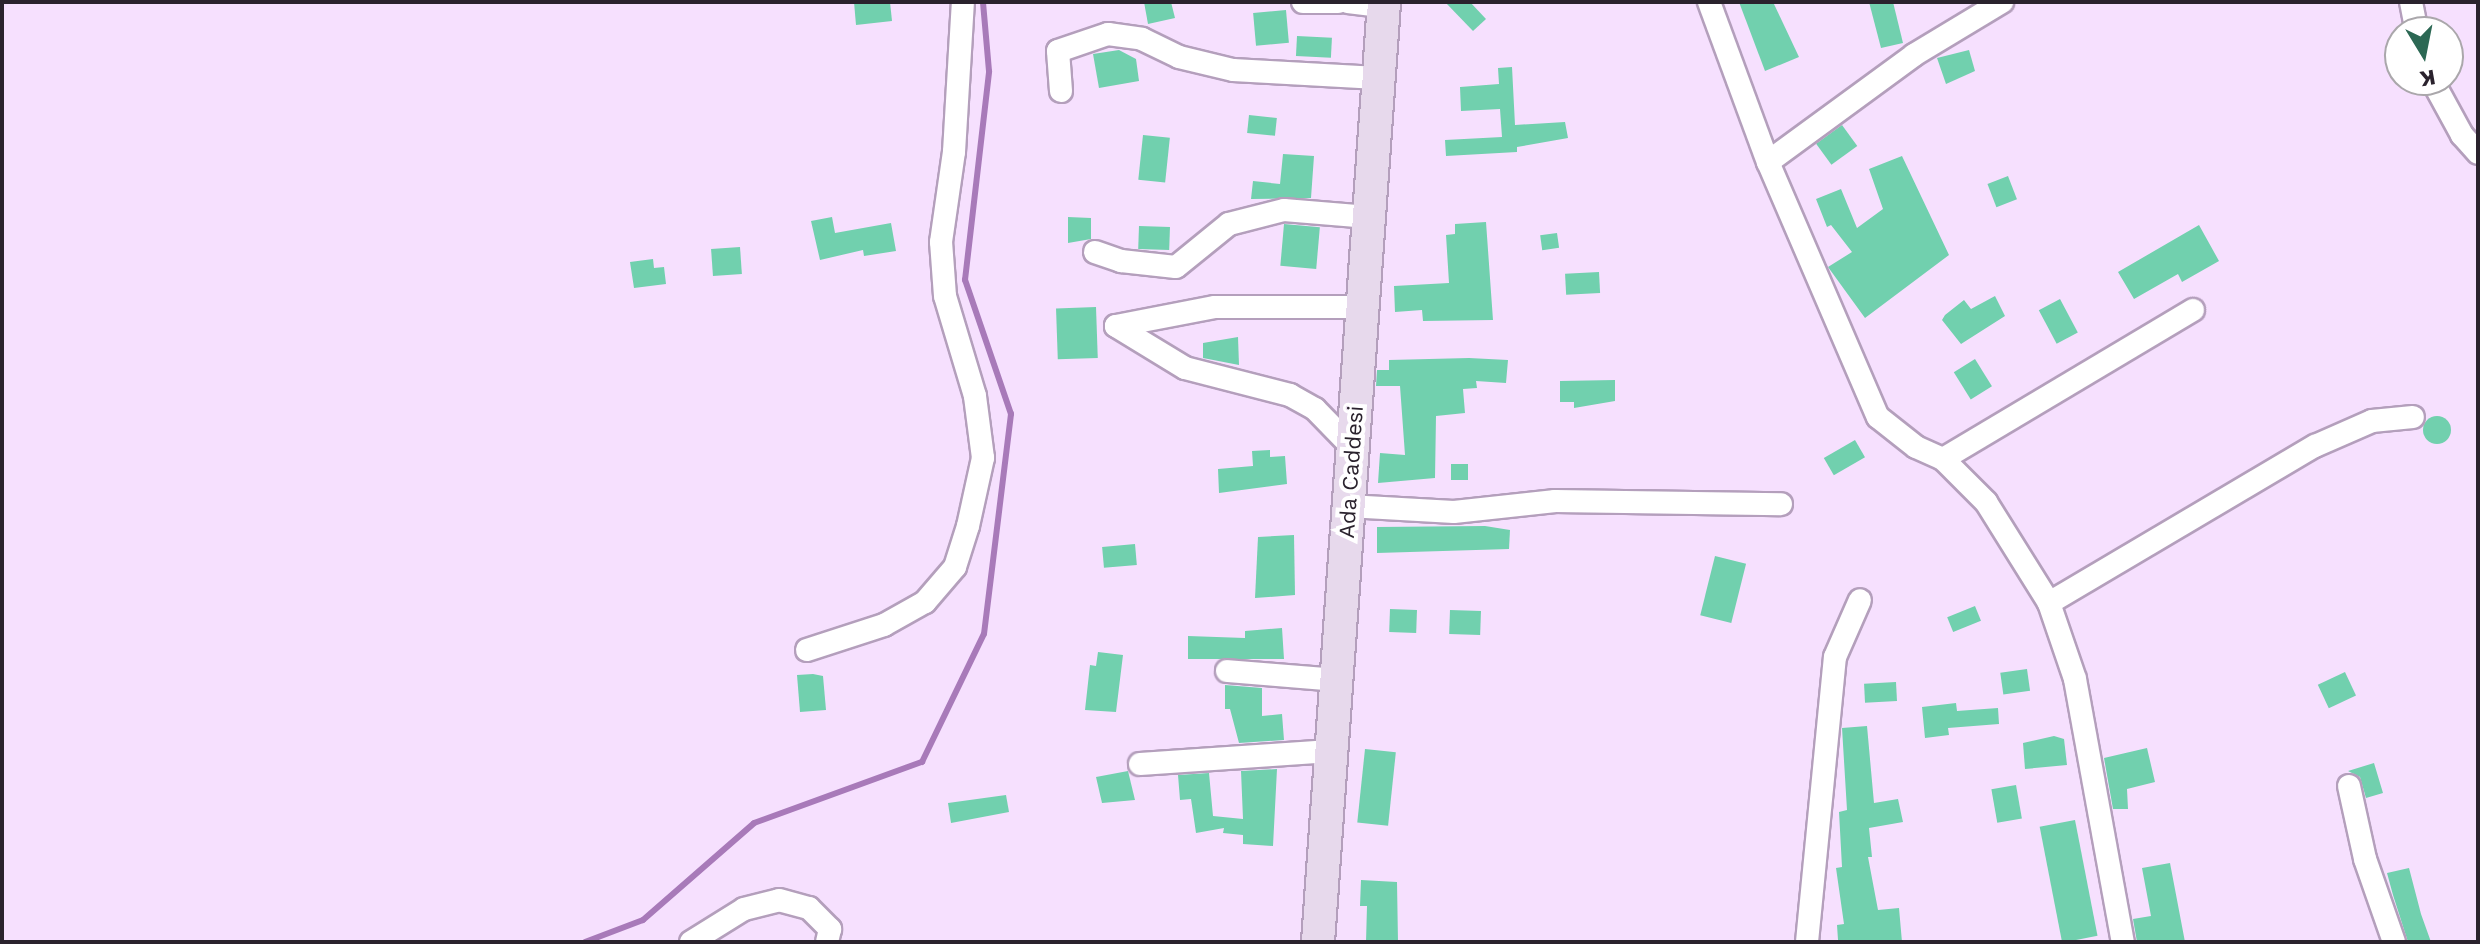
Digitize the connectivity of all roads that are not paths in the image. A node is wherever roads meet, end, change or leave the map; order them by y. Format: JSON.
{"nodes":[{"id":1,"x":963,"y":2,"type":"edge"},
{"id":2,"x":1303,"y":2,"type":"edge"},
{"id":3,"x":1338,"y":2,"type":"edge"},
{"id":4,"x":1348,"y":2,"type":"edge"},
{"id":5,"x":1709,"y":2,"type":"edge"},
{"id":6,"x":2002,"y":2,"type":"edge"},
{"id":7,"x":1384,"y":4,"type":"edge"},
{"id":8,"x":1378,"y":78,"type":"junction"},
{"id":9,"x":1061,"y":91,"type":"dead end"},
{"id":10,"x":2441,"y":96,"type":"edge"},
{"id":11,"x":2478,"y":153,"type":"edge"},
{"id":12,"x":1768,"y":162,"type":"junction"},
{"id":13,"x":1369,"y":217,"type":"junction"},
{"id":14,"x":1095,"y":252,"type":"dead end"},
{"id":15,"x":1362,"y":307,"type":"junction"},
{"id":16,"x":2193,"y":310,"type":"dead end"},
{"id":17,"x":2413,"y":417,"type":"dead end"},
{"id":18,"x":1353,"y":448,"type":"junction"},
{"id":19,"x":1943,"y":459,"type":"junction"},
{"id":20,"x":1781,"y":504,"type":"dead end"},
{"id":21,"x":1348,"y":506,"type":"junction"},
{"id":22,"x":1860,"y":600,"type":"dead end"},
{"id":23,"x":2049,"y":603,"type":"junction"},
{"id":24,"x":807,"y":650,"type":"dead end"},
{"id":25,"x":1227,"y":671,"type":"dead end"},
{"id":26,"x":1336,"y":680,"type":"junction"},
{"id":27,"x":1331,"y":751,"type":"junction"},
{"id":28,"x":1140,"y":764,"type":"dead end"},
{"id":29,"x":2349,"y":786,"type":"dead end"},
{"id":30,"x":691,"y":942,"type":"edge"},
{"id":31,"x":827,"y":942,"type":"edge"},
{"id":32,"x":1318,"y":942,"type":"edge"},
{"id":33,"x":1807,"y":942,"type":"edge"},
{"id":34,"x":2123,"y":942,"type":"edge"},
{"id":35,"x":2394,"y":942,"type":"edge"}],
"edges":[{"from":1,"to":24,"type":"street"},
{"from":2,"to":3,"type":"street"},
{"from":4,"to":7,"type":"street"},
{"from":5,"to":12,"type":"street"},
{"from":6,"to":12,"type":"street"},
{"from":7,"to":8,"type":"main road","name":"Ada Caddesi"},
{"from":8,"to":9,"type":"street"},
{"from":8,"to":13,"type":"main road","name":"Ada Caddesi"},
{"from":10,"to":11,"type":"street"},
{"from":12,"to":19,"type":"street"},
{"from":13,"to":14,"type":"street"},
{"from":13,"to":15,"type":"main road","name":"Ada Caddesi"},
{"from":15,"to":18,"type":"main road","name":"Ada Caddesi"},
{"from":15,"to":18,"type":"street"},
{"from":16,"to":19,"type":"street"},
{"from":17,"to":23,"type":"street"},
{"from":18,"to":21,"type":"main road","name":"Ada Caddesi"},
{"from":19,"to":23,"type":"street"},
{"from":20,"to":21,"type":"street"},
{"from":21,"to":26,"type":"main road","name":"Ada Caddesi"},
{"from":22,"to":33,"type":"street"},
{"from":23,"to":34,"type":"street"},
{"from":25,"to":26,"type":"street"},
{"from":26,"to":27,"type":"main road","name":"Ada Caddesi"},
{"from":27,"to":28,"type":"street"},
{"from":27,"to":32,"type":"main road","name":"Ada Caddesi"},
{"from":29,"to":35,"type":"street"},
{"from":30,"to":31,"type":"street"}]}
